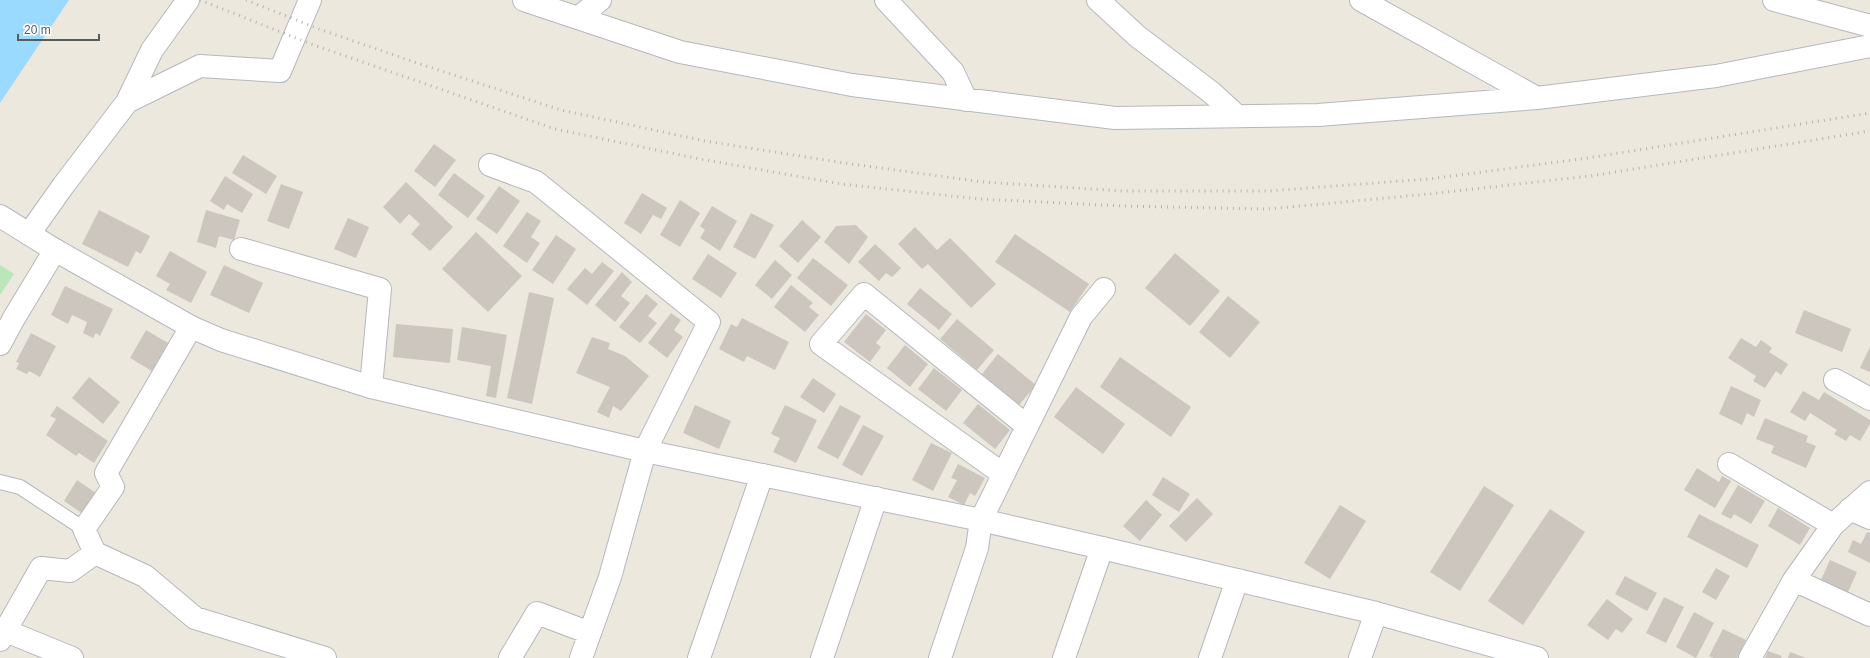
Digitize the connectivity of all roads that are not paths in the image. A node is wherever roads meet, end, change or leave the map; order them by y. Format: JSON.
{"nodes":[{"id":1,"x":188,"y":0,"type":"edge"},
{"id":2,"x":310,"y":0,"type":"edge"},
{"id":3,"x":524,"y":0,"type":"edge"},
{"id":4,"x":600,"y":0,"type":"edge"},
{"id":5,"x":886,"y":0,"type":"edge"},
{"id":6,"x":1098,"y":0,"type":"edge"},
{"id":7,"x":1361,"y":0,"type":"edge"},
{"id":8,"x":1774,"y":0,"type":"edge"},
{"id":9,"x":578,"y":18,"type":"junction"},
{"id":10,"x":1870,"y":26,"type":"edge"},
{"id":11,"x":1870,"y":46,"type":"edge"},
{"id":12,"x":1537,"y":98,"type":"junction"},
{"id":13,"x":966,"y":100,"type":"junction"},
{"id":14,"x":127,"y":102,"type":"junction"},
{"id":15,"x":1236,"y":115,"type":"junction"},
{"id":16,"x":490,"y":165,"type":"dead end"},
{"id":17,"x":5,"y":219,"type":"edge"},
{"id":18,"x":29,"y":234,"type":"junction"},
{"id":19,"x":241,"y":249,"type":"dead end"},
{"id":20,"x":55,"y":250,"type":"junction"},
{"id":21,"x":1104,"y":289,"type":"dead end"},
{"id":22,"x":191,"y":327,"type":"junction"},
{"id":23,"x":0,"y":344,"type":"edge"},
{"id":24,"x":1835,"y":380,"type":"dead end"},
{"id":25,"x":371,"y":387,"type":"junction"},
{"id":26,"x":1870,"y":399,"type":"edge"},
{"id":27,"x":1027,"y":426,"type":"junction"},
{"id":28,"x":645,"y":451,"type":"junction"},
{"id":29,"x":1729,"y":464,"type":"dead end"},
{"id":30,"x":1003,"y":474,"type":"junction"},
{"id":31,"x":762,"y":475,"type":"junction"},
{"id":32,"x":0,"y":482,"type":"edge"},
{"id":33,"x":1870,"y":492,"type":"edge"},
{"id":34,"x":876,"y":498,"type":"junction"},
{"id":35,"x":1850,"y":509,"type":"junction"},
{"id":36,"x":1870,"y":518,"type":"edge"},
{"id":37,"x":981,"y":520,"type":"junction"},
{"id":38,"x":1833,"y":525,"type":"junction"},
{"id":39,"x":84,"y":529,"type":"junction"},
{"id":40,"x":1102,"y":548,"type":"junction"},
{"id":41,"x":95,"y":553,"type":"junction"},
{"id":42,"x":1237,"y":580,"type":"junction"},
{"id":43,"x":1794,"y":580,"type":"junction"},
{"id":44,"x":1376,"y":613,"type":"junction"},
{"id":45,"x":1870,"y":615,"type":"edge"},
{"id":46,"x":590,"y":633,"type":"junction"},
{"id":47,"x":3,"y":636,"type":"edge"},
{"id":48,"x":72,"y":658,"type":"edge"},
{"id":49,"x":325,"y":658,"type":"edge"},
{"id":50,"x":510,"y":658,"type":"edge"},
{"id":51,"x":581,"y":658,"type":"edge"},
{"id":52,"x":699,"y":658,"type":"edge"},
{"id":53,"x":822,"y":658,"type":"edge"},
{"id":54,"x":940,"y":658,"type":"edge"},
{"id":55,"x":1064,"y":658,"type":"edge"},
{"id":56,"x":1210,"y":658,"type":"edge"},
{"id":57,"x":1360,"y":658,"type":"edge"},
{"id":58,"x":1538,"y":658,"type":"edge"},
{"id":59,"x":1750,"y":658,"type":"edge"}],
"edges":[{"from":1,"to":14,"type":"street"},
{"from":2,"to":14,"type":"street"},
{"from":3,"to":9,"type":"street"},
{"from":4,"to":9,"type":"street"},
{"from":5,"to":13,"type":"street"},
{"from":6,"to":15,"type":"street"},
{"from":7,"to":12,"type":"street"},
{"from":8,"to":10,"type":"street"},
{"from":9,"to":13,"type":"street"},
{"from":11,"to":12,"type":"street"},
{"from":12,"to":15,"type":"street"},
{"from":13,"to":15,"type":"street"},
{"from":14,"to":18,"type":"street"},
{"from":16,"to":28,"type":"street"},
{"from":17,"to":18,"type":"street"},
{"from":18,"to":20,"type":"street"},
{"from":19,"to":25,"type":"street"},
{"from":20,"to":22,"type":"street"},
{"from":20,"to":23,"type":"street"},
{"from":21,"to":27,"type":"street"},
{"from":22,"to":25,"type":"street"},
{"from":22,"to":39,"type":"street"},
{"from":24,"to":26,"type":"street"},
{"from":25,"to":28,"type":"street"},
{"from":27,"to":30,"type":"street"},
{"from":27,"to":30,"type":"street"},
{"from":28,"to":31,"type":"street"},
{"from":28,"to":46,"type":"street"},
{"from":29,"to":38,"type":"street"},
{"from":30,"to":37,"type":"street"},
{"from":31,"to":34,"type":"street"},
{"from":31,"to":52,"type":"street"},
{"from":32,"to":39,"type":"lane"},
{"from":33,"to":35,"type":"street"},
{"from":34,"to":37,"type":"street"},
{"from":34,"to":53,"type":"street"},
{"from":35,"to":36,"type":"street"},
{"from":35,"to":38,"type":"street"},
{"from":37,"to":40,"type":"street"},
{"from":37,"to":54,"type":"street"},
{"from":38,"to":43,"type":"street"},
{"from":39,"to":41,"type":"street"},
{"from":40,"to":42,"type":"street"},
{"from":40,"to":55,"type":"street"},
{"from":41,"to":47,"type":"street"},
{"from":41,"to":49,"type":"street"},
{"from":42,"to":44,"type":"street"},
{"from":42,"to":56,"type":"street"},
{"from":43,"to":45,"type":"street"},
{"from":43,"to":59,"type":"street"},
{"from":44,"to":57,"type":"street"},
{"from":44,"to":58,"type":"street"},
{"from":46,"to":50,"type":"street"},
{"from":46,"to":51,"type":"street"},
{"from":47,"to":48,"type":"street"}]}
